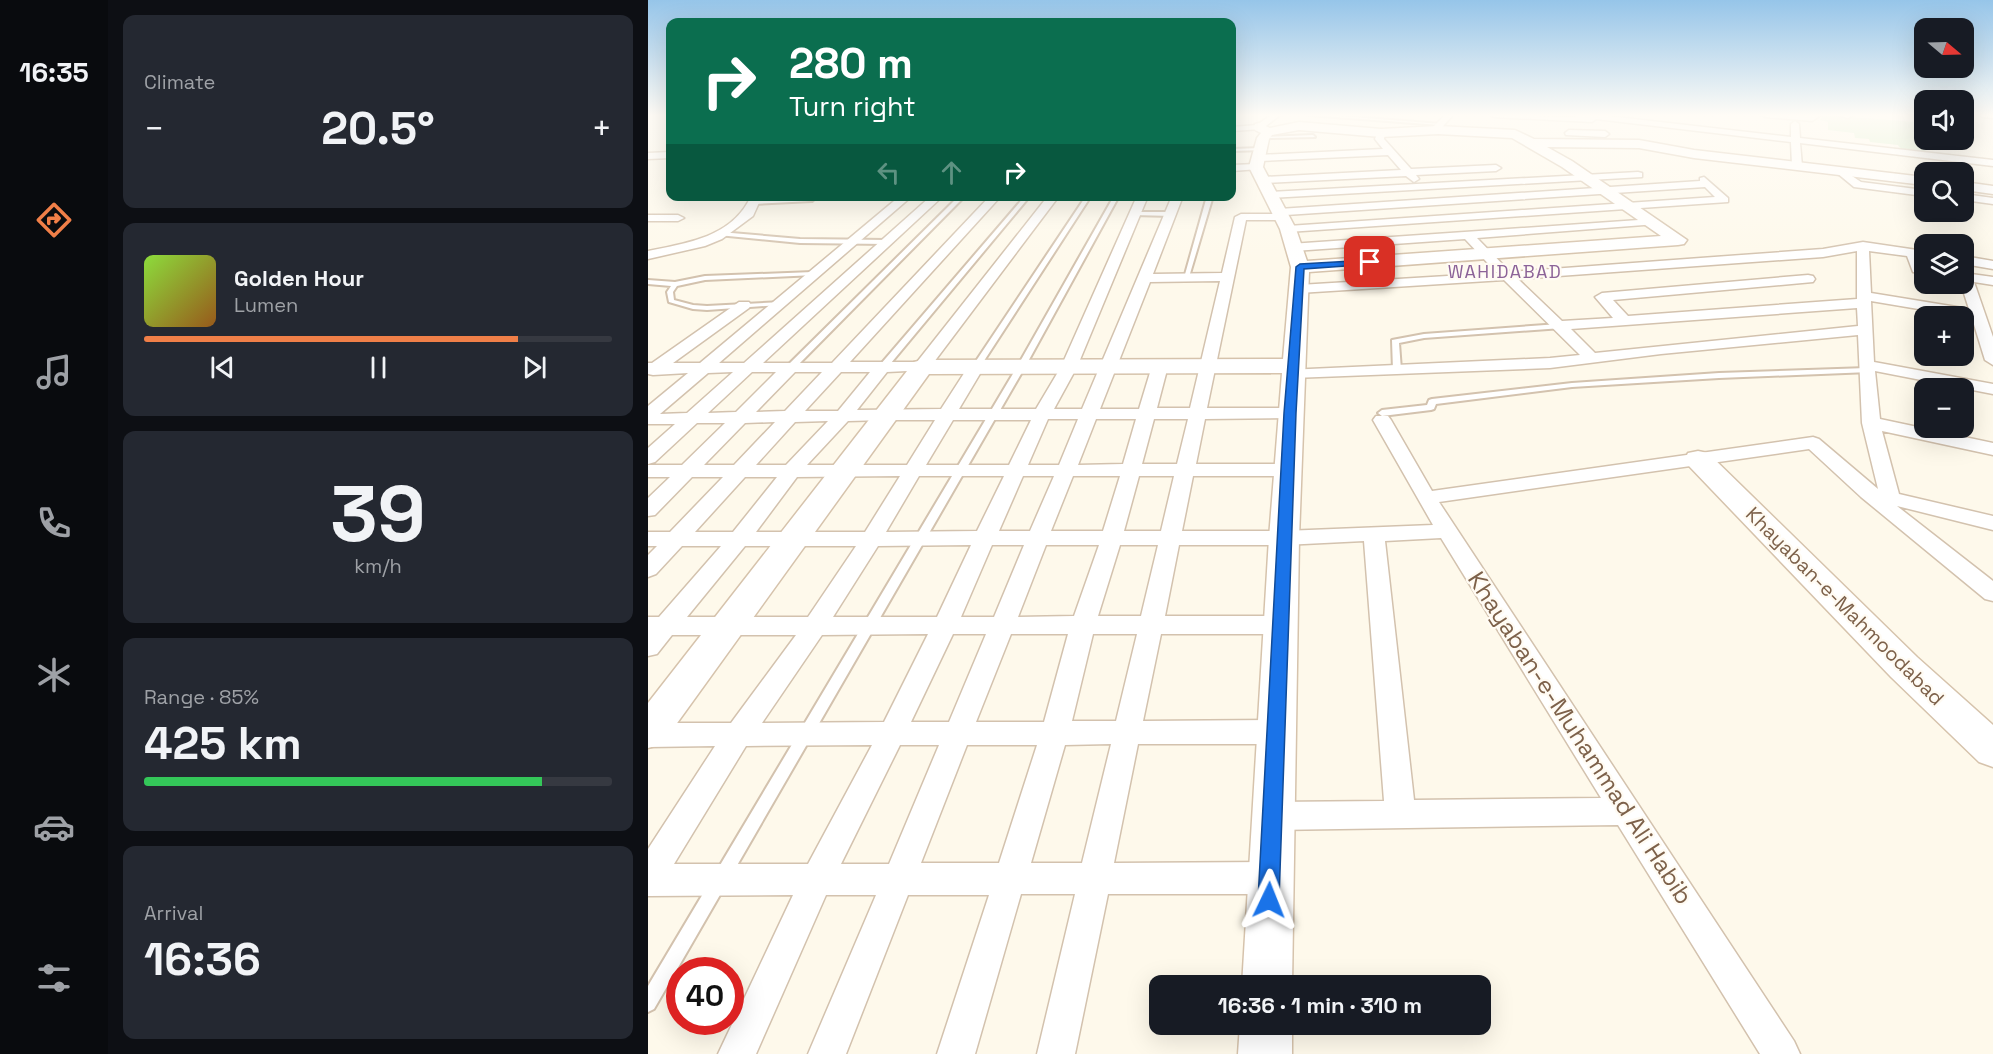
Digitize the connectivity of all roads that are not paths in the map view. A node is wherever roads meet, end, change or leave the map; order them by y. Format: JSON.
{"nodes":[{"id":1,"x":1278,"y":164,"type":"edge"},
{"id":2,"x":1295,"y":164,"type":"edge"},
{"id":3,"x":1310,"y":164,"type":"edge"},
{"id":4,"x":1400,"y":164,"type":"edge"},
{"id":5,"x":1563,"y":164,"type":"edge"},
{"id":6,"x":1567,"y":164,"type":"edge"},
{"id":7,"x":1781,"y":164,"type":"edge"},
{"id":8,"x":1815,"y":164,"type":"edge"},
{"id":9,"x":1848,"y":164,"type":"edge"},
{"id":10,"x":1859,"y":164,"type":"edge"},
{"id":11,"x":1544,"y":165,"type":"dead end"},
{"id":12,"x":1797,"y":166,"type":"joint"},
{"id":13,"x":1510,"y":167,"type":"dead end"},
{"id":14,"x":1588,"y":170,"type":"junction"},
{"id":15,"x":1407,"y":172,"type":"junction"},
{"id":16,"x":1654,"y":174,"type":"dead end"},
{"id":17,"x":1264,"y":176,"type":"edge"},
{"id":18,"x":1914,"y":178,"type":"edge"},
{"id":19,"x":1422,"y":187,"type":"junction"},
{"id":20,"x":1974,"y":189,"type":"edge"},
{"id":21,"x":1607,"y":190,"type":"junction"},
{"id":22,"x":1914,"y":192,"type":"edge"},
{"id":23,"x":1992,"y":194,"type":"edge"},
{"id":24,"x":1974,"y":196,"type":"edge"},
{"id":25,"x":755,"y":201,"type":"edge"},
{"id":26,"x":901,"y":201,"type":"edge"},
{"id":27,"x":932,"y":201,"type":"edge"},
{"id":28,"x":958,"y":201,"type":"edge"},
{"id":29,"x":991,"y":201,"type":"edge"},
{"id":30,"x":1024,"y":201,"type":"edge"},
{"id":31,"x":1050,"y":201,"type":"edge"},
{"id":32,"x":1086,"y":201,"type":"edge"},
{"id":33,"x":1114,"y":201,"type":"edge"},
{"id":34,"x":1209,"y":201,"type":"edge"},
{"id":35,"x":1439,"y":202,"type":"junction"},
{"id":36,"x":1139,"y":205,"type":"edge"},
{"id":37,"x":1175,"y":205,"type":"edge"},
{"id":38,"x":1630,"y":206,"type":"junction"},
{"id":39,"x":678,"y":218,"type":"dead end"},
{"id":40,"x":1453,"y":218,"type":"junction"},
{"id":41,"x":650,"y":219,"type":"edge"},
{"id":42,"x":1653,"y":222,"type":"junction"},
{"id":43,"x":720,"y":234,"type":"junction"},
{"id":44,"x":1468,"y":235,"type":"junction"},
{"id":45,"x":852,"y":242,"type":"junction"},
{"id":46,"x":887,"y":242,"type":"junction"},
{"id":47,"x":1863,"y":246,"type":"junction"},
{"id":48,"x":1914,"y":253,"type":"edge"},
{"id":49,"x":648,"y":255,"type":"edge"},
{"id":50,"x":1486,"y":255,"type":"junction"},
{"id":51,"x":1974,"y":262,"type":"edge"},
{"id":52,"x":1993,"y":265,"type":"edge"},
{"id":53,"x":813,"y":274,"type":"junction"},
{"id":54,"x":1507,"y":276,"type":"junction"},
{"id":55,"x":1186,"y":277,"type":"junction"},
{"id":56,"x":1227,"y":277,"type":"junction"},
{"id":57,"x":1146,"y":278,"type":"junction"},
{"id":58,"x":1974,"y":278,"type":"edge"},
{"id":59,"x":1808,"y":279,"type":"dead end"},
{"id":60,"x":1993,"y":281,"type":"edge"},
{"id":61,"x":648,"y":282,"type":"edge"},
{"id":62,"x":675,"y":284,"type":"junction"},
{"id":63,"x":1971,"y":294,"type":"edge"},
{"id":64,"x":1864,"y":299,"type":"junction"},
{"id":65,"x":780,"y":303,"type":"junction"},
{"id":66,"x":744,"y":305,"type":"junction"},
{"id":67,"x":1978,"y":315,"type":"junction"},
{"id":68,"x":1629,"y":321,"type":"junction"},
{"id":69,"x":1559,"y":326,"type":"junction"},
{"id":70,"x":1865,"y":330,"type":"junction"},
{"id":71,"x":1661,"y":349,"type":"junction"},
{"id":72,"x":1592,"y":358,"type":"junction"},
{"id":73,"x":1993,"y":360,"type":"edge"},
{"id":74,"x":1069,"y":366,"type":"junction"},
{"id":75,"x":1109,"y":366,"type":"junction"},
{"id":76,"x":1160,"y":366,"type":"junction"},
{"id":77,"x":1207,"y":366,"type":"junction"},
{"id":78,"x":838,"y":367,"type":"junction"},
{"id":79,"x":883,"y":367,"type":"junction"},
{"id":80,"x":922,"y":367,"type":"junction"},
{"id":81,"x":976,"y":367,"type":"junction"},
{"id":82,"x":1021,"y":367,"type":"junction"},
{"id":83,"x":703,"y":368,"type":"junction"},
{"id":84,"x":747,"y":368,"type":"junction"},
{"id":85,"x":790,"y":368,"type":"junction"},
{"id":86,"x":1867,"y":368,"type":"junction"},
{"id":87,"x":1294,"y":369,"type":"junction"},
{"id":88,"x":651,"y":370,"type":"edge"},
{"id":89,"x":1397,"y":370,"type":"junction"},
{"id":90,"x":1993,"y":389,"type":"edge"},
{"id":91,"x":1290,"y":413,"type":"junction"},
{"id":92,"x":993,"y":414,"type":"junction"},
{"id":93,"x":1042,"y":414,"type":"junction"},
{"id":94,"x":1089,"y":414,"type":"junction"},
{"id":95,"x":1147,"y":414,"type":"junction"},
{"id":96,"x":1197,"y":414,"type":"junction"},
{"id":97,"x":886,"y":415,"type":"junction"},
{"id":98,"x":947,"y":415,"type":"junction"},
{"id":99,"x":792,"y":416,"type":"junction"},
{"id":100,"x":843,"y":416,"type":"junction"},
{"id":101,"x":1382,"y":416,"type":"joint"},
{"id":102,"x":648,"y":417,"type":"edge"},
{"id":103,"x":743,"y":417,"type":"junction"},
{"id":104,"x":691,"y":418,"type":"junction"},
{"id":105,"x":1871,"y":423,"type":"junction"},
{"id":106,"x":1993,"y":449,"type":"edge"},
{"id":107,"x":648,"y":458,"type":"edge"},
{"id":108,"x":1698,"y":459,"type":"junction"},
{"id":109,"x":1129,"y":470,"type":"junction"},
{"id":110,"x":1185,"y":470,"type":"junction"},
{"id":111,"x":1287,"y":470,"type":"junction"},
{"id":112,"x":648,"y":471,"type":"edge"},
{"id":113,"x":687,"y":471,"type":"junction"},
{"id":114,"x":740,"y":471,"type":"junction"},
{"id":115,"x":791,"y":471,"type":"junction"},
{"id":116,"x":843,"y":471,"type":"junction"},
{"id":117,"x":912,"y":471,"type":"junction"},
{"id":118,"x":960,"y":471,"type":"junction"},
{"id":119,"x":1016,"y":471,"type":"junction"},
{"id":120,"x":1066,"y":471,"type":"junction"},
{"id":121,"x":1868,"y":493,"type":"junction"},
{"id":122,"x":1426,"y":498,"type":"junction"},
{"id":123,"x":1890,"y":498,"type":"junction"},
{"id":124,"x":648,"y":510,"type":"edge"},
{"id":125,"x":1993,"y":523,"type":"edge"},
{"id":126,"x":1448,"y":531,"type":"junction"},
{"id":127,"x":1374,"y":534,"type":"junction"},
{"id":128,"x":983,"y":538,"type":"junction"},
{"id":129,"x":1039,"y":538,"type":"junction"},
{"id":130,"x":1112,"y":538,"type":"junction"},
{"id":131,"x":1169,"y":538,"type":"junction"},
{"id":132,"x":1284,"y":538,"type":"junction"},
{"id":133,"x":648,"y":539,"type":"edge"},
{"id":134,"x":675,"y":539,"type":"junction"},
{"id":135,"x":739,"y":539,"type":"junction"},
{"id":136,"x":792,"y":539,"type":"junction"},
{"id":137,"x":871,"y":539,"type":"junction"},
{"id":138,"x":920,"y":539,"type":"junction"},
{"id":139,"x":648,"y":569,"type":"edge"},
{"id":140,"x":1993,"y":592,"type":"edge"},
{"id":141,"x":1003,"y":625,"type":"junction"},
{"id":142,"x":1083,"y":625,"type":"junction"},
{"id":143,"x":1150,"y":625,"type":"junction"},
{"id":144,"x":1280,"y":625,"type":"junction"},
{"id":145,"x":656,"y":626,"type":"edge"},
{"id":146,"x":727,"y":626,"type":"junction"},
{"id":147,"x":815,"y":626,"type":"junction"},
{"id":148,"x":869,"y":626,"type":"junction"},
{"id":149,"x":945,"y":626,"type":"junction"},
{"id":150,"x":648,"y":647,"type":"edge"},
{"id":151,"x":1276,"y":732,"type":"junction"},
{"id":152,"x":1055,"y":733,"type":"junction"},
{"id":153,"x":1126,"y":733,"type":"junction"},
{"id":154,"x":648,"y":734,"type":"edge"},
{"id":155,"x":805,"y":734,"type":"junction"},
{"id":156,"x":892,"y":734,"type":"junction"},
{"id":157,"x":958,"y":734,"type":"junction"},
{"id":158,"x":738,"y":735,"type":"junction"},
{"id":159,"x":1993,"y":750,"type":"edge"},
{"id":160,"x":1627,"y":811,"type":"junction"},
{"id":161,"x":1400,"y":814,"type":"junction"},
{"id":162,"x":1272,"y":816,"type":"junction"},
{"id":163,"x":648,"y":878,"type":"edge"},
{"id":164,"x":1095,"y":878,"type":"junction"},
{"id":165,"x":1269,"y":878,"type":"junction"},
{"id":166,"x":817,"y":879,"type":"junction"},
{"id":167,"x":899,"y":879,"type":"junction"},
{"id":168,"x":1012,"y":879,"type":"junction"},
{"id":169,"x":720,"y":880,"type":"junction"},
{"id":170,"x":1267,"y":975,"type":"edge"},
{"id":171,"x":648,"y":1003,"type":"edge"},
{"id":172,"x":1266,"y":1035,"type":"edge"},
{"id":173,"x":737,"y":1054,"type":"edge"},
{"id":174,"x":827,"y":1054,"type":"edge"},
{"id":175,"x":956,"y":1054,"type":"edge"},
{"id":176,"x":1056,"y":1054,"type":"edge"},
{"id":177,"x":1265,"y":1054,"type":"edge"},
{"id":178,"x":1781,"y":1054,"type":"edge"}],
"edges":[{"from":1,"to":17,"type":"lane"},
{"from":2,"to":17,"type":"street"},
{"from":3,"to":17,"type":"street"},
{"from":4,"to":15,"type":"street"},
{"from":5,"to":11,"type":"street"},
{"from":6,"to":14,"type":"street"},
{"from":7,"to":12,"type":"street"},
{"from":8,"to":12,"type":"street"},
{"from":9,"to":22,"type":"street"},
{"from":10,"to":18,"type":"street"},
{"from":13,"to":15,"type":"street"},
{"from":14,"to":16,"type":"street"},
{"from":14,"to":19,"type":"street"},
{"from":14,"to":21,"type":"street"},
{"from":15,"to":17,"type":"street"},
{"from":15,"to":19,"type":"street"},
{"from":17,"to":19,"type":"street"},
{"from":17,"to":35,"type":"street"},
{"from":17,"to":40,"type":"street"},
{"from":17,"to":44,"type":"street"},
{"from":17,"to":50,"type":"street"},
{"from":17,"to":54,"type":"street"},
{"from":17,"to":56,"type":"street"},
{"from":17,"to":87,"type":"street"},
{"from":19,"to":35,"type":"street"},
{"from":20,"to":23,"type":"street"},
{"from":21,"to":35,"type":"street"},
{"from":21,"to":38,"type":"street"},
{"from":21,"to":38,"type":"street"},
{"from":23,"to":24,"type":"street"},
{"from":25,"to":43,"type":"street"},
{"from":26,"to":45,"type":"street"},
{"from":27,"to":46,"type":"street"},
{"from":28,"to":85,"type":"lane"},
{"from":29,"to":78,"type":"street"},
{"from":30,"to":79,"type":"lane"},
{"from":31,"to":80,"type":"street"},
{"from":32,"to":81,"type":"lane"},
{"from":33,"to":82,"type":"lane"},
{"from":34,"to":55,"type":"lane"},
{"from":35,"to":40,"type":"street"},
{"from":36,"to":37,"type":"lane"},
{"from":36,"to":74,"type":"street"},
{"from":37,"to":57,"type":"street"},
{"from":38,"to":40,"type":"street"},
{"from":38,"to":42,"type":"street"},
{"from":39,"to":41,"type":"street"},
{"from":40,"to":44,"type":"street"},
{"from":42,"to":44,"type":"street"},
{"from":42,"to":50,"type":"street"},
{"from":43,"to":45,"type":"lane"},
{"from":43,"to":49,"type":"street"},
{"from":44,"to":50,"type":"street"},
{"from":45,"to":46,"type":"lane"},
{"from":45,"to":53,"type":"street"},
{"from":46,"to":84,"type":"street"},
{"from":47,"to":48,"type":"street"},
{"from":47,"to":54,"type":"street"},
{"from":47,"to":64,"type":"street"},
{"from":50,"to":54,"type":"street"},
{"from":51,"to":52,"type":"street"},
{"from":53,"to":62,"type":"lane"},
{"from":53,"to":65,"type":"street"},
{"from":54,"to":69,"type":"street"},
{"from":55,"to":56,"type":"street"},
{"from":55,"to":57,"type":"street"},
{"from":56,"to":77,"type":"street"},
{"from":57,"to":75,"type":"street"},
{"from":58,"to":60,"type":"street"},
{"from":59,"to":68,"type":"street"},
{"from":61,"to":62,"type":"lane"},
{"from":62,"to":66,"type":"lane"},
{"from":63,"to":67,"type":"street"},
{"from":64,"to":67,"type":"street"},
{"from":64,"to":68,"type":"street"},
{"from":64,"to":70,"type":"street"},
{"from":65,"to":66,"type":"lane"},
{"from":65,"to":83,"type":"street"},
{"from":66,"to":88,"type":"street"},
{"from":67,"to":73,"type":"street"},
{"from":68,"to":69,"type":"street"},
{"from":68,"to":71,"type":"street"},
{"from":69,"to":72,"type":"street"},
{"from":69,"to":89,"type":"lane"},
{"from":70,"to":71,"type":"street"},
{"from":70,"to":86,"type":"street"},
{"from":71,"to":72,"type":"street"},
{"from":72,"to":89,"type":"street"},
{"from":74,"to":75,"type":"street"},
{"from":74,"to":82,"type":"street"},
{"from":74,"to":93,"type":"street"},
{"from":75,"to":76,"type":"street"},
{"from":75,"to":94,"type":"street"},
{"from":76,"to":77,"type":"street"},
{"from":76,"to":95,"type":"street"},
{"from":77,"to":87,"type":"street"},
{"from":77,"to":96,"type":"street"},
{"from":78,"to":79,"type":"street"},
{"from":78,"to":85,"type":"street"},
{"from":78,"to":99,"type":"street"},
{"from":79,"to":80,"type":"street"},
{"from":79,"to":100,"type":"street"},
{"from":80,"to":81,"type":"street"},
{"from":80,"to":97,"type":"street"},
{"from":81,"to":82,"type":"street"},
{"from":81,"to":98,"type":"street"},
{"from":82,"to":92,"type":"lane"},
{"from":83,"to":84,"type":"street"},
{"from":83,"to":88,"type":"street"},
{"from":83,"to":102,"type":"street"},
{"from":84,"to":85,"type":"street"},
{"from":84,"to":104,"type":"street"},
{"from":85,"to":103,"type":"street"},
{"from":86,"to":90,"type":"street"},
{"from":86,"to":101,"type":"lane"},
{"from":86,"to":105,"type":"street"},
{"from":87,"to":89,"type":"street"},
{"from":87,"to":91,"type":"street"},
{"from":91,"to":96,"type":"street"},
{"from":91,"to":111,"type":"street"},
{"from":92,"to":93,"type":"street"},
{"from":92,"to":98,"type":"street"},
{"from":92,"to":118,"type":"lane"},
{"from":93,"to":94,"type":"street"},
{"from":93,"to":119,"type":"street"},
{"from":94,"to":95,"type":"street"},
{"from":94,"to":120,"type":"street"},
{"from":95,"to":96,"type":"street"},
{"from":95,"to":109,"type":"street"},
{"from":96,"to":110,"type":"street"},
{"from":97,"to":98,"type":"street"},
{"from":97,"to":100,"type":"street"},
{"from":97,"to":116,"type":"street"},
{"from":98,"to":117,"type":"street"},
{"from":99,"to":100,"type":"street"},
{"from":99,"to":103,"type":"street"},
{"from":99,"to":114,"type":"street"},
{"from":100,"to":115,"type":"street"},
{"from":101,"to":122,"type":"street","name":"Khayaban-e-Muhammad Ali Habib"},
{"from":102,"to":104,"type":"street"},
{"from":103,"to":104,"type":"street"},
{"from":103,"to":113,"type":"street"},
{"from":104,"to":107,"type":"street"},
{"from":105,"to":106,"type":"street"},
{"from":105,"to":123,"type":"street"},
{"from":108,"to":121,"type":"street"},
{"from":108,"to":122,"type":"street"},
{"from":108,"to":159,"type":"street","name":"Khayaban-e-Mahmoodabad"},
{"from":109,"to":110,"type":"street"},
{"from":109,"to":120,"type":"street"},
{"from":109,"to":130,"type":"street"},
{"from":110,"to":111,"type":"street"},
{"from":110,"to":131,"type":"street"},
{"from":111,"to":132,"type":"street"},
{"from":112,"to":113,"type":"street"},
{"from":113,"to":114,"type":"street"},
{"from":113,"to":124,"type":"street"},
{"from":114,"to":115,"type":"street"},
{"from":114,"to":134,"type":"street"},
{"from":115,"to":116,"type":"street"},
{"from":115,"to":135,"type":"street"},
{"from":116,"to":117,"type":"street"},
{"from":116,"to":136,"type":"street"},
{"from":117,"to":118,"type":"street"},
{"from":117,"to":137,"type":"street"},
{"from":118,"to":119,"type":"street"},
{"from":118,"to":138,"type":"lane"},
{"from":119,"to":120,"type":"street"},
{"from":119,"to":128,"type":"street"},
{"from":120,"to":129,"type":"street"},
{"from":121,"to":123,"type":"street"},
{"from":121,"to":140,"type":"street"},
{"from":122,"to":126,"type":"street","name":"Khayaban-e-Muhammad Ali Habib"},
{"from":123,"to":125,"type":"street"},
{"from":126,"to":127,"type":"street"},
{"from":126,"to":160,"type":"street","name":"Khayaban-e-Muhammad Ali Habib"},
{"from":127,"to":132,"type":"street"},
{"from":127,"to":161,"type":"street"},
{"from":128,"to":129,"type":"street"},
{"from":128,"to":138,"type":"street"},
{"from":128,"to":149,"type":"street"},
{"from":129,"to":130,"type":"street"},
{"from":129,"to":141,"type":"street"},
{"from":130,"to":131,"type":"street"},
{"from":130,"to":142,"type":"street"},
{"from":131,"to":132,"type":"street"},
{"from":131,"to":143,"type":"street"},
{"from":132,"to":144,"type":"street"},
{"from":133,"to":134,"type":"street"},
{"from":134,"to":135,"type":"street"},
{"from":134,"to":139,"type":"street"},
{"from":135,"to":136,"type":"street"},
{"from":135,"to":145,"type":"street"},
{"from":136,"to":137,"type":"street"},
{"from":136,"to":146,"type":"street"},
{"from":137,"to":138,"type":"street"},
{"from":137,"to":147,"type":"street"},
{"from":138,"to":148,"type":"lane"},
{"from":141,"to":142,"type":"street"},
{"from":141,"to":149,"type":"street"},
{"from":141,"to":157,"type":"street"},
{"from":142,"to":143,"type":"street"},
{"from":142,"to":152,"type":"street"},
{"from":143,"to":144,"type":"street"},
{"from":143,"to":153,"type":"street"},
{"from":144,"to":151,"type":"street"},
{"from":145,"to":146,"type":"street"},
{"from":145,"to":150,"type":"street"},
{"from":146,"to":147,"type":"street"},
{"from":146,"to":154,"type":"street"},
{"from":147,"to":148,"type":"street"},
{"from":147,"to":158,"type":"street"},
{"from":148,"to":149,"type":"street"},
{"from":148,"to":155,"type":"lane"},
{"from":149,"to":156,"type":"street"},
{"from":151,"to":153,"type":"street"},
{"from":151,"to":162,"type":"street"},
{"from":152,"to":153,"type":"street"},
{"from":152,"to":157,"type":"street"},
{"from":152,"to":168,"type":"street"},
{"from":153,"to":164,"type":"street"},
{"from":154,"to":158,"type":"street"},
{"from":155,"to":156,"type":"street"},
{"from":155,"to":158,"type":"street"},
{"from":155,"to":169,"type":"lane"},
{"from":156,"to":157,"type":"street"},
{"from":156,"to":166,"type":"street"},
{"from":157,"to":167,"type":"street"},
{"from":158,"to":163,"type":"street"},
{"from":160,"to":161,"type":"street"},
{"from":160,"to":178,"type":"street","name":"Khayaban-e-Muhammad Ali Habib"},
{"from":161,"to":162,"type":"street"},
{"from":162,"to":165,"type":"street"},
{"from":163,"to":169,"type":"street"},
{"from":164,"to":165,"type":"street"},
{"from":164,"to":168,"type":"street"},
{"from":164,"to":176,"type":"street"},
{"from":165,"to":170,"type":"street"},
{"from":166,"to":167,"type":"street"},
{"from":166,"to":169,"type":"street"},
{"from":166,"to":173,"type":"street"},
{"from":167,"to":168,"type":"street"},
{"from":167,"to":174,"type":"street"},
{"from":168,"to":175,"type":"street"},
{"from":169,"to":171,"type":"lane"},
{"from":172,"to":177,"type":"street"}]}
